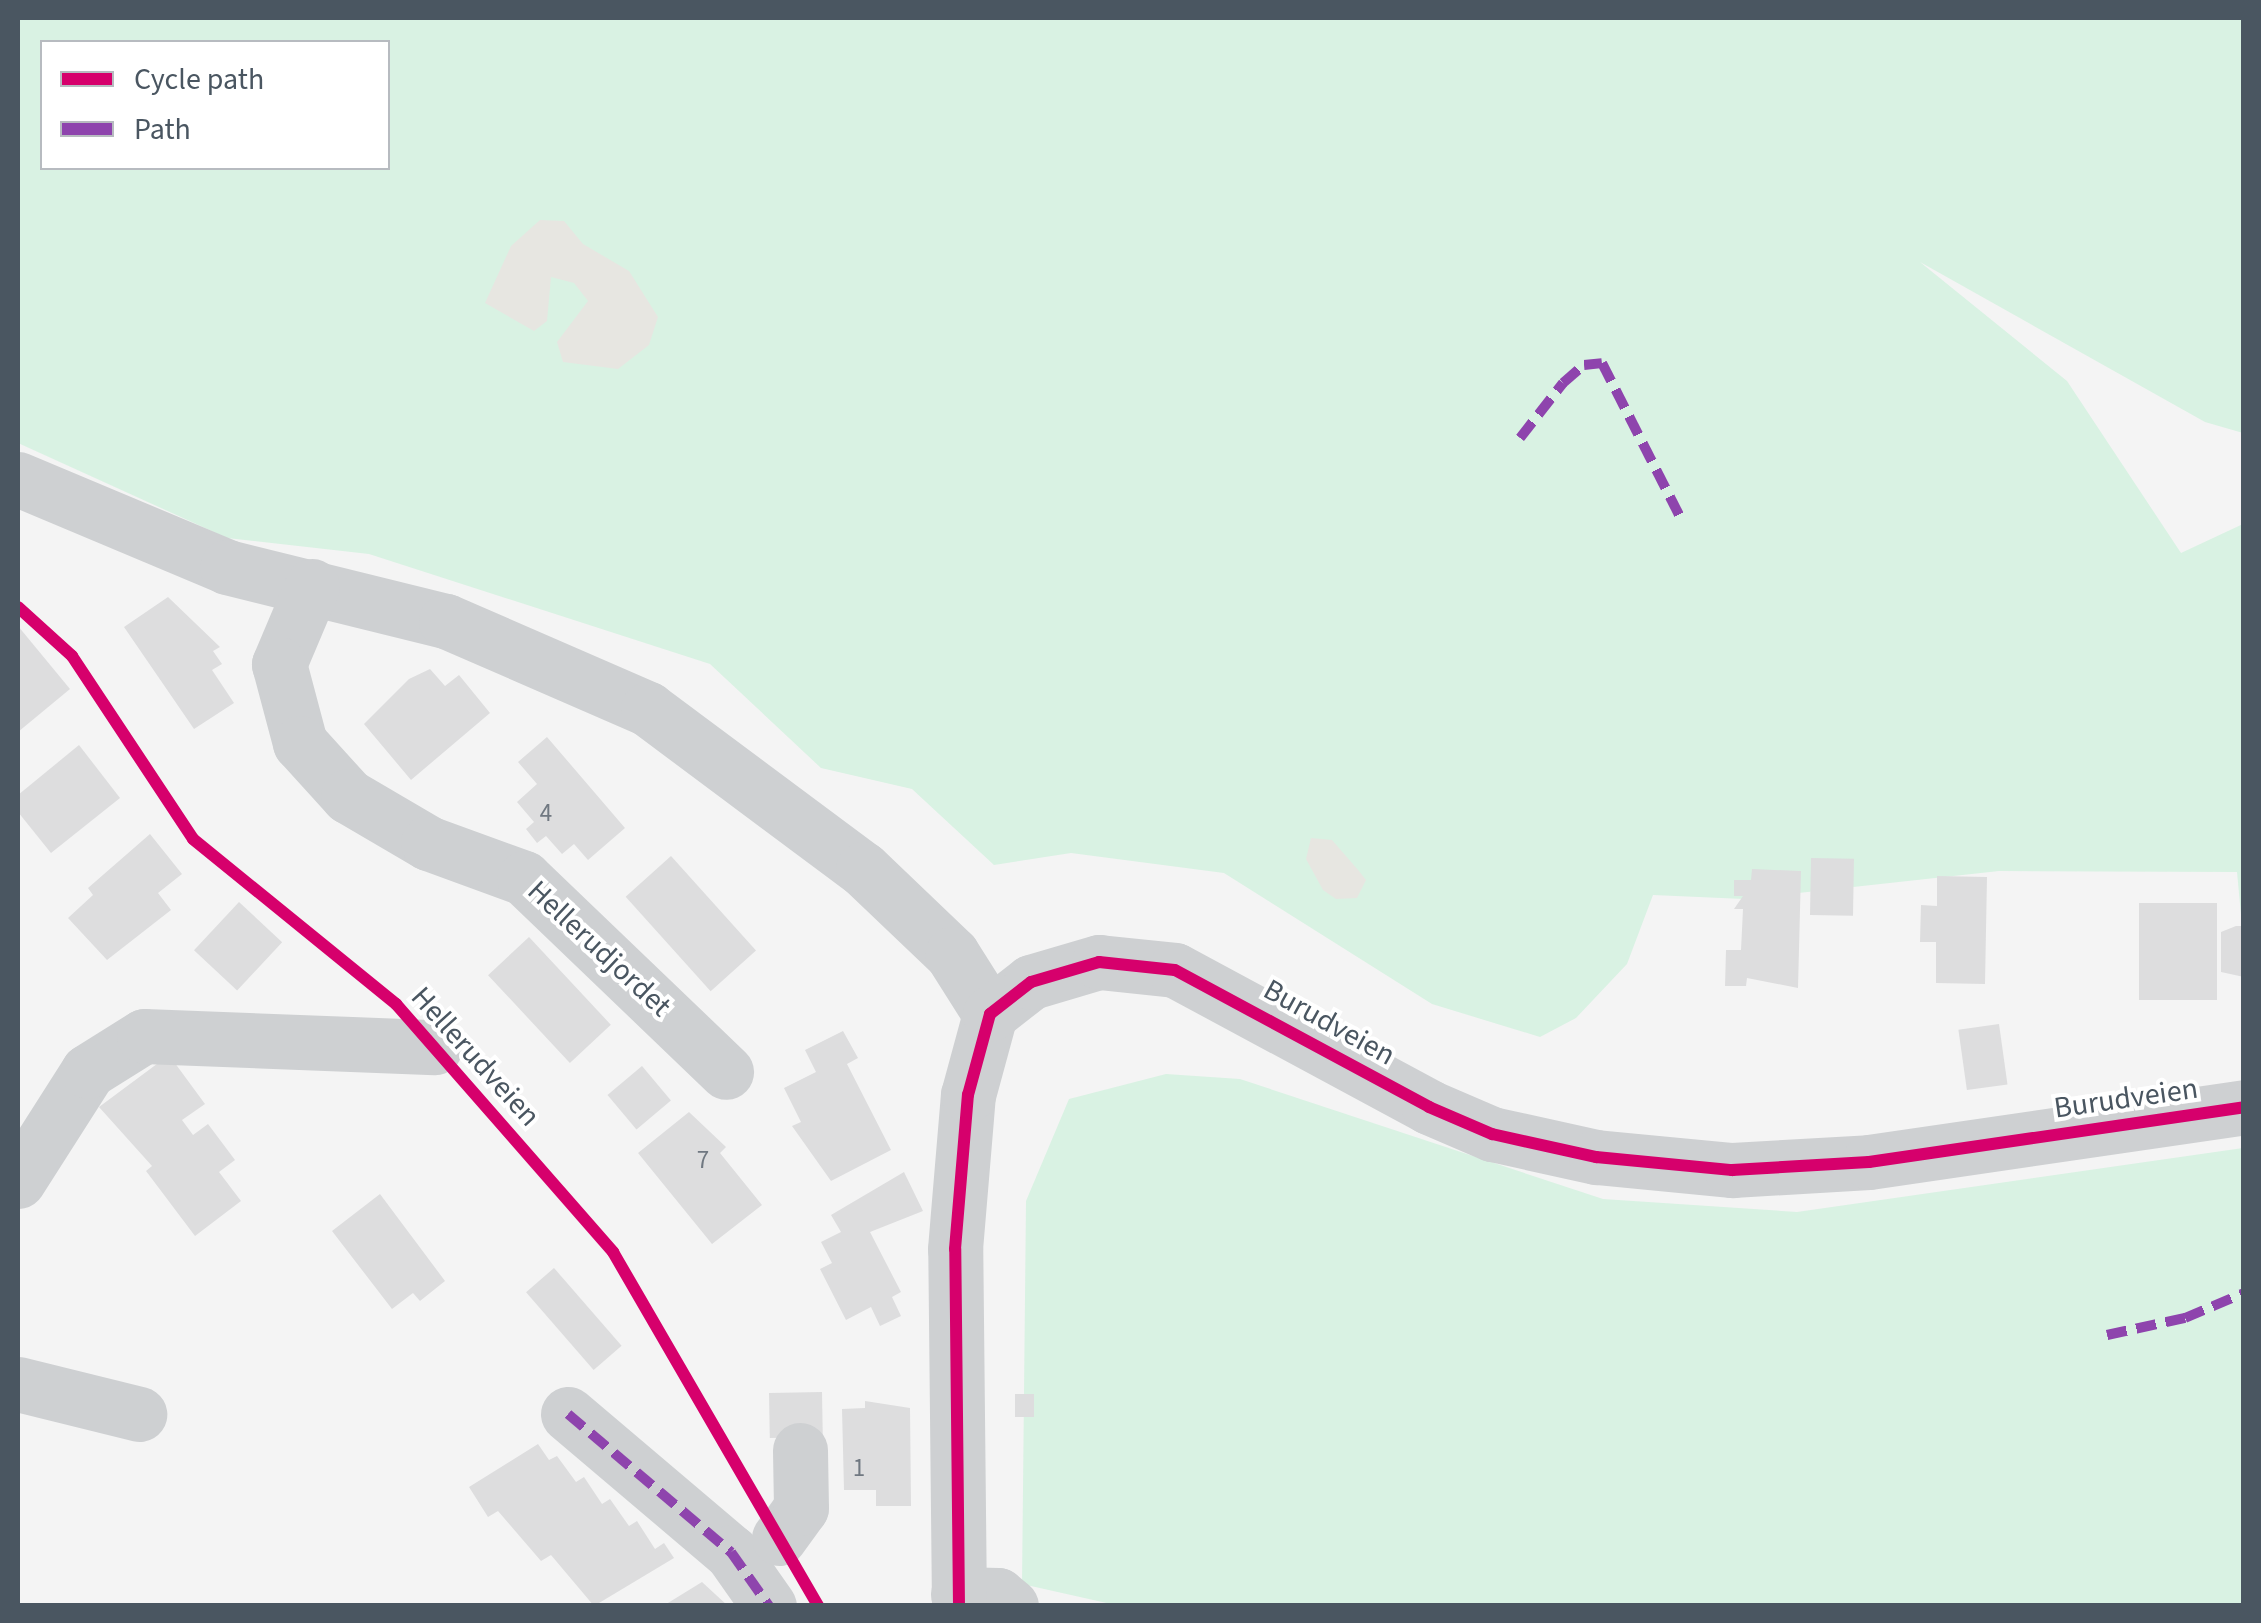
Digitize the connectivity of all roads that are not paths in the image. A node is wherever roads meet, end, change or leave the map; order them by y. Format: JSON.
{"nodes":[{"id":1,"x":18,"y":479,"type":"edge"},
{"id":2,"x":312,"y":586,"type":"junction"},
{"id":3,"x":990,"y":1014,"type":"junction"},
{"id":4,"x":435,"y":1048,"type":"dead end"},
{"id":5,"x":726,"y":1072,"type":"dead end"},
{"id":6,"x":2244,"y":1108,"type":"edge"},
{"id":7,"x":18,"y":1181,"type":"edge"},
{"id":8,"x":18,"y":1384,"type":"edge"},
{"id":9,"x":139,"y":1414,"type":"dead end"},
{"id":10,"x":568,"y":1414,"type":"dead end"},
{"id":11,"x":800,"y":1450,"type":"dead end"},
{"id":12,"x":779,"y":1538,"type":"dead end"},
{"id":13,"x":958,"y":1600,"type":"edge"},
{"id":14,"x":769,"y":1606,"type":"edge"},
{"id":15,"x":1011,"y":1606,"type":"edge"}],
"edges":[{"from":1,"to":2,"type":"street"},
{"from":2,"to":3,"type":"street"},
{"from":2,"to":5,"type":"street","name":"Hellerudjordet"},
{"from":3,"to":6,"type":"street","name":"Burudveien"},
{"from":3,"to":13,"type":"street"},
{"from":4,"to":7,"type":"street"},
{"from":8,"to":9,"type":"street"},
{"from":10,"to":14,"type":"street"},
{"from":11,"to":12,"type":"street"},
{"from":13,"to":15,"type":"street"}]}
